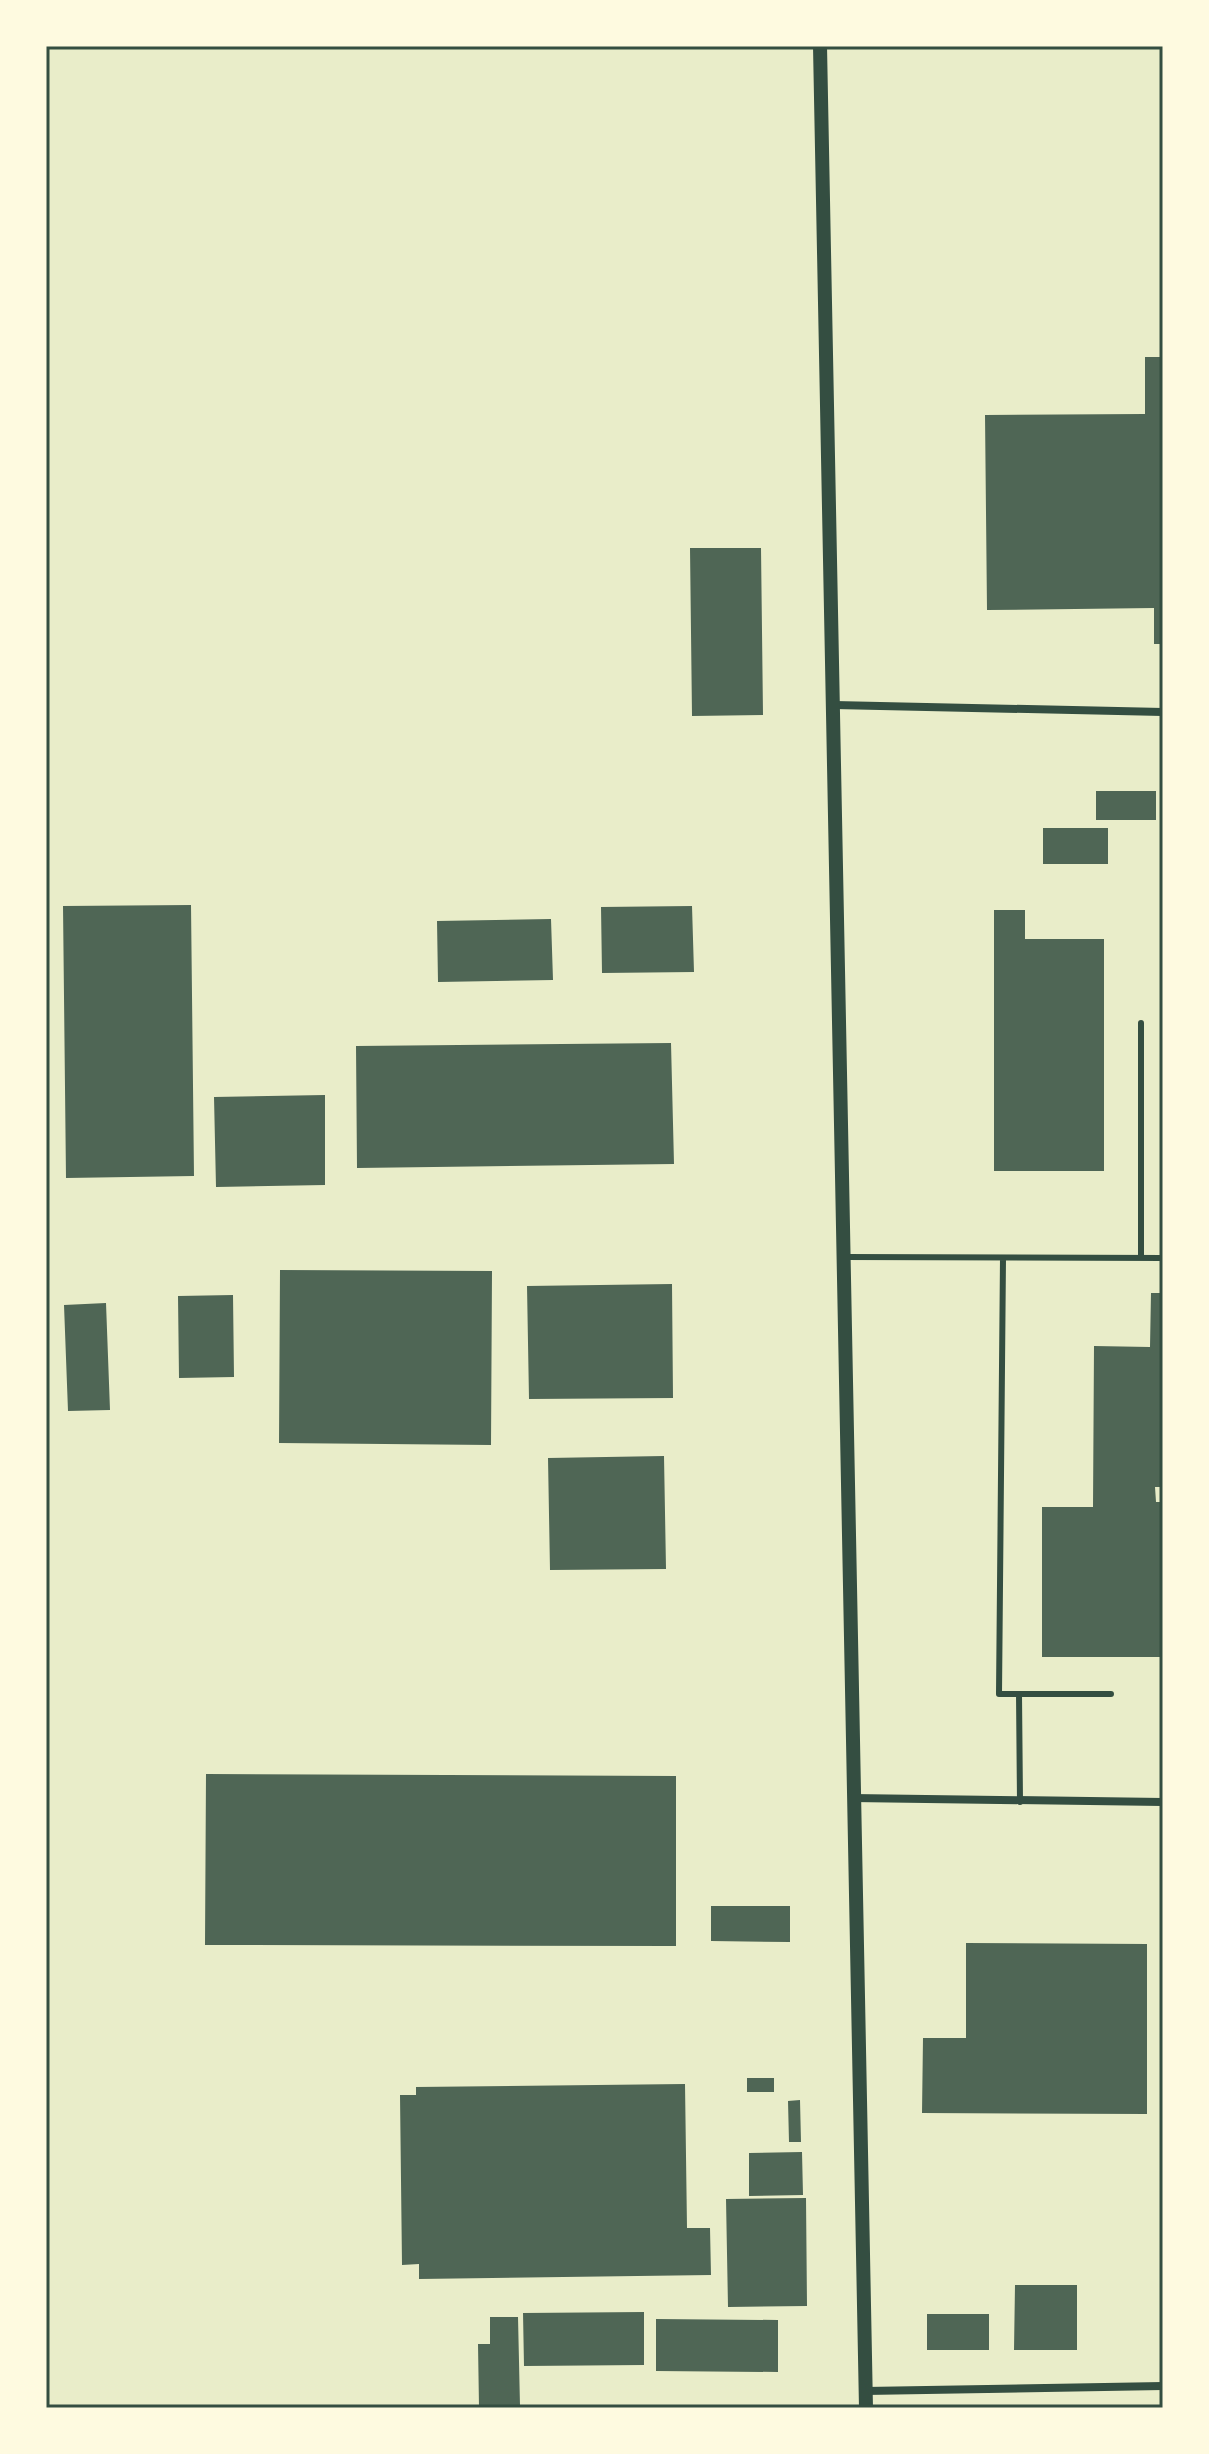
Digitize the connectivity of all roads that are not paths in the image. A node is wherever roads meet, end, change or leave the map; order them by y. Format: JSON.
{"nodes":[{"id":1,"x":820,"y":46,"type":"edge"},
{"id":2,"x":834,"y":705,"type":"junction"},
{"id":3,"x":1163,"y":712,"type":"edge"},
{"id":4,"x":1141,"y":1023,"type":"dead end"},
{"id":5,"x":844,"y":1257,"type":"junction"},
{"id":6,"x":1003,"y":1258,"type":"junction"},
{"id":7,"x":1141,"y":1258,"type":"junction"},
{"id":8,"x":1163,"y":1258,"type":"edge"},
{"id":9,"x":1019,"y":1694,"type":"junction"},
{"id":10,"x":1111,"y":1694,"type":"dead end"},
{"id":11,"x":851,"y":1798,"type":"junction"},
{"id":12,"x":1020,"y":1802,"type":"junction"},
{"id":13,"x":1163,"y":1802,"type":"edge"},
{"id":14,"x":1163,"y":2386,"type":"edge"},
{"id":15,"x":865,"y":2391,"type":"junction"},
{"id":16,"x":866,"y":2408,"type":"edge"}],
"edges":[{"from":1,"to":2,"type":"street"},
{"from":2,"to":3,"type":"street"},
{"from":2,"to":5,"type":"street"},
{"from":4,"to":7,"type":"lane"},
{"from":5,"to":6,"type":"lane"},
{"from":5,"to":11,"type":"street"},
{"from":6,"to":7,"type":"lane"},
{"from":6,"to":9,"type":"lane"},
{"from":7,"to":8,"type":"lane"},
{"from":9,"to":10,"type":"lane"},
{"from":9,"to":12,"type":"lane"},
{"from":11,"to":12,"type":"street"},
{"from":11,"to":15,"type":"street"},
{"from":12,"to":13,"type":"street"},
{"from":14,"to":15,"type":"street"},
{"from":15,"to":16,"type":"street"}]}
